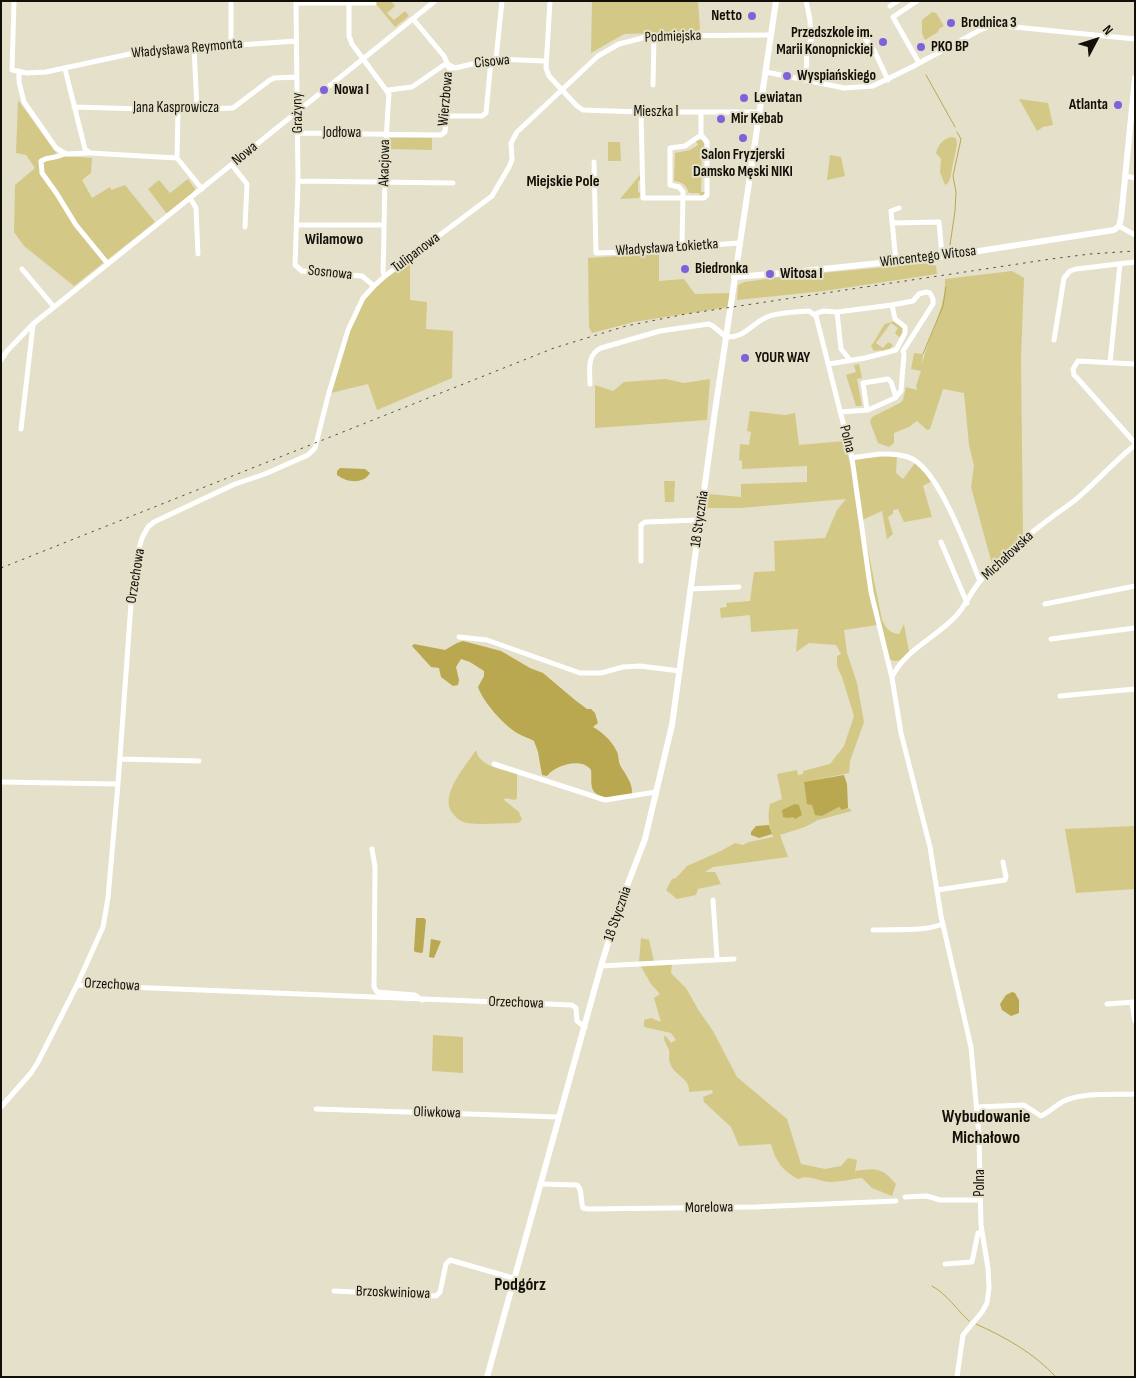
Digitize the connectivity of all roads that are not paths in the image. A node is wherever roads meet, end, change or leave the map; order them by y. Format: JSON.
{"nodes":[{"id":1,"x":14,"y":1,"type":"edge"},
{"id":2,"x":231,"y":1,"type":"edge"},
{"id":3,"x":435,"y":1,"type":"edge"},
{"id":4,"x":502,"y":1,"type":"edge"},
{"id":5,"x":550,"y":1,"type":"edge"},
{"id":6,"x":776,"y":1,"type":"edge"},
{"id":7,"x":806,"y":1,"type":"edge"},
{"id":8,"x":898,"y":1,"type":"edge"},
{"id":9,"x":920,"y":1,"type":"edge"},
{"id":10,"x":296,"y":2,"type":"edge"},
{"id":11,"x":349,"y":2,"type":"edge"},
{"id":12,"x":374,"y":3,"type":"dead end"},
{"id":13,"x":890,"y":6,"type":"dead end"},
{"id":14,"x":413,"y":19,"type":"junction"},
{"id":15,"x":835,"y":30,"type":"dead end"},
{"id":16,"x":771,"y":35,"type":"junction"},
{"id":17,"x":654,"y":36,"type":"junction"},
{"id":18,"x":1135,"y":39,"type":"edge"},
{"id":19,"x":296,"y":41,"type":"junction"},
{"id":20,"x":230,"y":45,"type":"junction"},
{"id":21,"x":194,"y":47,"type":"junction"},
{"id":22,"x":364,"y":59,"type":"junction"},
{"id":23,"x":494,"y":59,"type":"junction"},
{"id":24,"x":545,"y":61,"type":"junction"},
{"id":25,"x":919,"y":63,"type":"junction"},
{"id":26,"x":449,"y":65,"type":"junction"},
{"id":27,"x":65,"y":69,"type":"junction"},
{"id":28,"x":19,"y":71,"type":"junction"},
{"id":29,"x":766,"y":72,"type":"junction"},
{"id":30,"x":297,"y":76,"type":"junction"},
{"id":31,"x":1135,"y":78,"type":"edge"},
{"id":32,"x":806,"y":79,"type":"junction"},
{"id":33,"x":888,"y":80,"type":"junction"},
{"id":34,"x":653,"y":85,"type":"dead end"},
{"id":35,"x":561,"y":89,"type":"junction"},
{"id":36,"x":388,"y":90,"type":"junction"},
{"id":37,"x":74,"y":107,"type":"junction"},
{"id":38,"x":178,"y":110,"type":"junction"},
{"id":39,"x":197,"y":110,"type":"junction"},
{"id":40,"x":298,"y":110,"type":"junction"},
{"id":41,"x":641,"y":112,"type":"junction"},
{"id":42,"x":701,"y":112,"type":"junction"},
{"id":43,"x":759,"y":112,"type":"junction"},
{"id":44,"x":446,"y":116,"type":"junction"},
{"id":45,"x":298,"y":134,"type":"junction"},
{"id":46,"x":386,"y":134,"type":"junction"},
{"id":47,"x":701,"y":135,"type":"junction"},
{"id":48,"x":90,"y":153,"type":"junction"},
{"id":49,"x":65,"y":154,"type":"junction"},
{"id":50,"x":176,"y":158,"type":"junction"},
{"id":51,"x":594,"y":162,"type":"dead end"},
{"id":52,"x":232,"y":165,"type":"junction"},
{"id":53,"x":1125,"y":176,"type":"junction"},
{"id":54,"x":1135,"y":178,"type":"edge"},
{"id":55,"x":298,"y":181,"type":"junction"},
{"id":56,"x":384,"y":181,"type":"junction"},
{"id":57,"x":453,"y":183,"type":"dead end"},
{"id":58,"x":202,"y":189,"type":"junction"},
{"id":59,"x":190,"y":198,"type":"junction"},
{"id":60,"x":684,"y":198,"type":"junction"},
{"id":61,"x":899,"y":208,"type":"dead end"},
{"id":62,"x":892,"y":223,"type":"junction"},
{"id":63,"x":297,"y":225,"type":"junction"},
{"id":64,"x":384,"y":225,"type":"junction"},
{"id":65,"x":1119,"y":226,"type":"junction"},
{"id":66,"x":245,"y":227,"type":"dead end"},
{"id":67,"x":1135,"y":235,"type":"edge"},
{"id":68,"x":740,"y":244,"type":"junction"},
{"id":69,"x":682,"y":247,"type":"junction"},
{"id":70,"x":198,"y":254,"type":"dead end"},
{"id":71,"x":942,"y":256,"type":"junction"},
{"id":72,"x":896,"y":262,"type":"junction"},
{"id":73,"x":1135,"y":262,"type":"edge"},
{"id":74,"x":108,"y":264,"type":"junction"},
{"id":75,"x":1120,"y":264,"type":"junction"},
{"id":76,"x":22,"y":269,"type":"dead end"},
{"id":77,"x":385,"y":276,"type":"junction"},
{"id":78,"x":734,"y":277,"type":"junction"},
{"id":79,"x":374,"y":286,"type":"junction"},
{"id":80,"x":892,"y":305,"type":"junction"},
{"id":81,"x":54,"y":307,"type":"junction"},
{"id":82,"x":837,"y":312,"type":"junction"},
{"id":83,"x":815,"y":314,"type":"junction"},
{"id":84,"x":33,"y":324,"type":"junction"},
{"id":85,"x":726,"y":337,"type":"junction"},
{"id":86,"x":1054,"y":340,"type":"dead end"},
{"id":87,"x":1,"y":360,"type":"edge"},
{"id":88,"x":850,"y":360,"type":"junction"},
{"id":89,"x":1110,"y":363,"type":"junction"},
{"id":90,"x":829,"y":364,"type":"junction"},
{"id":91,"x":1135,"y":364,"type":"edge"},
{"id":92,"x":590,"y":384,"type":"dead end"},
{"id":93,"x":895,"y":394,"type":"junction"},
{"id":94,"x":867,"y":410,"type":"junction"},
{"id":95,"x":840,"y":412,"type":"junction"},
{"id":96,"x":21,"y":429,"type":"dead end"},
{"id":97,"x":1135,"y":444,"type":"edge"},
{"id":98,"x":852,"y":458,"type":"junction"},
{"id":99,"x":700,"y":520,"type":"junction"},
{"id":100,"x":142,"y":538,"type":"joint"},
{"id":101,"x":941,"y":542,"type":"dead end"},
{"id":102,"x":641,"y":561,"type":"dead end"},
{"id":103,"x":980,"y":580,"type":"junction"},
{"id":104,"x":1135,"y":586,"type":"edge"},
{"id":105,"x":739,"y":587,"type":"dead end"},
{"id":106,"x":690,"y":589,"type":"junction"},
{"id":107,"x":966,"y":603,"type":"junction"},
{"id":108,"x":1045,"y":604,"type":"dead end"},
{"id":109,"x":1135,"y":628,"type":"edge"},
{"id":110,"x":459,"y":637,"type":"dead end"},
{"id":111,"x":1051,"y":640,"type":"dead end"},
{"id":112,"x":888,"y":661,"type":"junction"},
{"id":113,"x":901,"y":664,"type":"junction"},
{"id":114,"x":680,"y":670,"type":"junction"},
{"id":115,"x":892,"y":678,"type":"junction"},
{"id":116,"x":1135,"y":689,"type":"edge"},
{"id":117,"x":1060,"y":696,"type":"dead end"},
{"id":118,"x":120,"y":759,"type":"junction"},
{"id":119,"x":199,"y":761,"type":"dead end"},
{"id":120,"x":494,"y":764,"type":"dead end"},
{"id":121,"x":1,"y":782,"type":"edge"},
{"id":122,"x":118,"y":784,"type":"junction"},
{"id":123,"x":656,"y":792,"type":"junction"},
{"id":124,"x":372,"y":849,"type":"dead end"},
{"id":125,"x":1003,"y":862,"type":"dead end"},
{"id":126,"x":937,"y":890,"type":"junction"},
{"id":127,"x":713,"y":900,"type":"dead end"},
{"id":128,"x":943,"y":924,"type":"junction"},
{"id":129,"x":873,"y":930,"type":"dead end"},
{"id":130,"x":734,"y":958,"type":"dead end"},
{"id":131,"x":717,"y":959,"type":"junction"},
{"id":132,"x":601,"y":966,"type":"junction"},
{"id":133,"x":77,"y":985,"type":"junction"},
{"id":134,"x":422,"y":1000,"type":"junction"},
{"id":135,"x":1133,"y":1002,"type":"edge"},
{"id":136,"x":1107,"y":1004,"type":"dead end"},
{"id":137,"x":1135,"y":1021,"type":"edge"},
{"id":138,"x":585,"y":1027,"type":"junction"},
{"id":139,"x":1135,"y":1094,"type":"edge"},
{"id":140,"x":977,"y":1107,"type":"junction"},
{"id":141,"x":1,"y":1108,"type":"edge"},
{"id":142,"x":316,"y":1109,"type":"dead end"},
{"id":143,"x":559,"y":1117,"type":"junction"},
{"id":144,"x":540,"y":1184,"type":"junction"},
{"id":145,"x":905,"y":1197,"type":"dead end"},
{"id":146,"x":980,"y":1200,"type":"junction"},
{"id":147,"x":896,"y":1201,"type":"dead end"},
{"id":148,"x":982,"y":1231,"type":"junction"},
{"id":149,"x":944,"y":1264,"type":"dead end"},
{"id":150,"x":514,"y":1278,"type":"junction"},
{"id":151,"x":334,"y":1291,"type":"dead end"},
{"id":152,"x":487,"y":1377,"type":"edge"},
{"id":153,"x":957,"y":1377,"type":"edge"}],
"edges":[{"from":1,"to":28,"type":"street"},
{"from":2,"to":20,"type":"street"},
{"from":3,"to":14,"type":"street","name":"Nowa"},
{"from":4,"to":23,"type":"street"},
{"from":5,"to":24,"type":"street"},
{"from":6,"to":16,"type":"street","name":"18 Stycznia"},
{"from":7,"to":32,"type":"street"},
{"from":8,"to":13,"type":"street"},
{"from":9,"to":25,"type":"street"},
{"from":10,"to":11,"type":"street"},
{"from":10,"to":19,"type":"street","name":"Grażyny"},
{"from":11,"to":12,"type":"street"},
{"from":11,"to":22,"type":"street"},
{"from":14,"to":22,"type":"street","name":"Nowa"},
{"from":14,"to":26,"type":"street","name":"Wierzbowa"},
{"from":15,"to":33,"type":"street"},
{"from":16,"to":17,"type":"street","name":"Podmiejska"},
{"from":16,"to":29,"type":"street","name":"18 Stycznia"},
{"from":17,"to":34,"type":"street"},
{"from":17,"to":35,"type":"street","name":"Podmiejska"},
{"from":18,"to":25,"type":"street"},
{"from":19,"to":20,"type":"street","name":"Władysława Reymonta"},
{"from":19,"to":30,"type":"street","name":"Grażyny"},
{"from":20,"to":21,"type":"street","name":"Władysława Reymonta"},
{"from":21,"to":27,"type":"street","name":"Władysława Reymonta"},
{"from":21,"to":39,"type":"street"},
{"from":22,"to":36,"type":"street"},
{"from":22,"to":40,"type":"street","name":"Nowa"},
{"from":23,"to":24,"type":"street","name":"Cisowa"},
{"from":23,"to":26,"type":"street","name":"Cisowa"},
{"from":23,"to":44,"type":"street"},
{"from":24,"to":35,"type":"street","name":"Mieszka I"},
{"from":25,"to":33,"type":"street"},
{"from":26,"to":36,"type":"street","name":"Cisowa"},
{"from":26,"to":44,"type":"street","name":"Wierzbowa"},
{"from":27,"to":28,"type":"street","name":"Władysława Reymonta"},
{"from":27,"to":37,"type":"street"},
{"from":28,"to":49,"type":"street"},
{"from":29,"to":32,"type":"street"},
{"from":29,"to":43,"type":"street","name":"18 Stycznia"},
{"from":30,"to":39,"type":"street","name":"Jana Kasprowicza"},
{"from":30,"to":40,"type":"street","name":"Grażyny"},
{"from":31,"to":53,"type":"street"},
{"from":32,"to":33,"type":"street"},
{"from":35,"to":41,"type":"street","name":"Mieszka I"},
{"from":35,"to":77,"type":"street","name":"Tulipanowa"},
{"from":36,"to":46,"type":"street","name":"Akacjowa"},
{"from":37,"to":38,"type":"street","name":"Jana Kasprowicza"},
{"from":37,"to":48,"type":"street"},
{"from":38,"to":39,"type":"street","name":"Jana Kasprowicza"},
{"from":38,"to":50,"type":"street"},
{"from":40,"to":45,"type":"street","name":"Grażyny"},
{"from":40,"to":52,"type":"street","name":"Nowa"},
{"from":41,"to":42,"type":"street","name":"Mieszka I"},
{"from":41,"to":60,"type":"street"},
{"from":42,"to":43,"type":"street","name":"Mieszka I"},
{"from":42,"to":47,"type":"street"},
{"from":43,"to":68,"type":"street","name":"18 Stycznia"},
{"from":44,"to":46,"type":"street","name":"Wierzbowa"},
{"from":45,"to":46,"type":"street","name":"Jodłowa"},
{"from":45,"to":55,"type":"street","name":"Grażyny"},
{"from":46,"to":56,"type":"street","name":"Akacjowa"},
{"from":47,"to":60,"type":"street"},
{"from":47,"to":60,"type":"street"},
{"from":48,"to":49,"type":"street"},
{"from":48,"to":50,"type":"street"},
{"from":49,"to":74,"type":"street"},
{"from":50,"to":58,"type":"street"},
{"from":51,"to":69,"type":"street","name":"Władysława Łokietka"},
{"from":52,"to":58,"type":"street","name":"Nowa"},
{"from":52,"to":66,"type":"street"},
{"from":53,"to":54,"type":"street"},
{"from":53,"to":65,"type":"street"},
{"from":55,"to":56,"type":"street"},
{"from":55,"to":63,"type":"street","name":"Grażyny"},
{"from":56,"to":57,"type":"street"},
{"from":56,"to":64,"type":"street","name":"Akacjowa"},
{"from":58,"to":59,"type":"street","name":"Nowa"},
{"from":59,"to":70,"type":"street"},
{"from":59,"to":74,"type":"street","name":"Nowa"},
{"from":60,"to":69,"type":"street"},
{"from":61,"to":62,"type":"street"},
{"from":62,"to":71,"type":"street"},
{"from":62,"to":72,"type":"street"},
{"from":63,"to":64,"type":"street"},
{"from":63,"to":79,"type":"street","name":"Sosnowa"},
{"from":64,"to":77,"type":"street","name":"Akacjowa"},
{"from":65,"to":67,"type":"street"},
{"from":65,"to":71,"type":"street","name":"Wincentego Witosa"},
{"from":68,"to":69,"type":"street","name":"Władysława Łokietka"},
{"from":68,"to":78,"type":"street","name":"18 Stycznia"},
{"from":71,"to":72,"type":"street","name":"Wincentego Witosa"},
{"from":72,"to":78,"type":"street","name":"Wincentego Witosa"},
{"from":73,"to":75,"type":"street"},
{"from":74,"to":81,"type":"street","name":"Nowa"},
{"from":75,"to":86,"type":"street"},
{"from":75,"to":89,"type":"street"},
{"from":76,"to":81,"type":"street"},
{"from":77,"to":79,"type":"street","name":"Tulipanowa"},
{"from":78,"to":85,"type":"street","name":"18 Stycznia"},
{"from":79,"to":100,"type":"street","name":"Tulipanowa"},
{"from":80,"to":82,"type":"street"},
{"from":80,"to":88,"type":"street"},
{"from":80,"to":93,"type":"street"},
{"from":81,"to":84,"type":"street","name":"Nowa"},
{"from":82,"to":83,"type":"street"},
{"from":82,"to":88,"type":"street"},
{"from":83,"to":85,"type":"street"},
{"from":83,"to":90,"type":"street","name":"Polna"},
{"from":84,"to":87,"type":"street","name":"Nowa"},
{"from":84,"to":96,"type":"street"},
{"from":85,"to":92,"type":"street"},
{"from":85,"to":99,"type":"street","name":"18 Stycznia"},
{"from":88,"to":90,"type":"street"},
{"from":89,"to":91,"type":"street"},
{"from":89,"to":97,"type":"street"},
{"from":90,"to":95,"type":"street","name":"Polna"},
{"from":93,"to":94,"type":"street"},
{"from":93,"to":94,"type":"street"},
{"from":94,"to":95,"type":"street"},
{"from":95,"to":98,"type":"street","name":"Polna"},
{"from":97,"to":103,"type":"street","name":"Michałowska"},
{"from":98,"to":103,"type":"street"},
{"from":98,"to":112,"type":"street","name":"Polna"},
{"from":99,"to":102,"type":"street"},
{"from":99,"to":106,"type":"street","name":"18 Stycznia"},
{"from":100,"to":118,"type":"street","name":"Orzechowa"},
{"from":101,"to":107,"type":"street"},
{"from":103,"to":107,"type":"street","name":"Michałowska"},
{"from":104,"to":108,"type":"street"},
{"from":105,"to":106,"type":"street"},
{"from":106,"to":114,"type":"street","name":"18 Stycznia"},
{"from":107,"to":113,"type":"street","name":"Michałowska"},
{"from":109,"to":111,"type":"street"},
{"from":110,"to":114,"type":"street"},
{"from":112,"to":113,"type":"street"},
{"from":112,"to":115,"type":"street","name":"Polna"},
{"from":113,"to":115,"type":"street","name":"Michałowska"},
{"from":114,"to":123,"type":"street","name":"18 Stycznia"},
{"from":115,"to":126,"type":"street","name":"Polna"},
{"from":116,"to":117,"type":"street"},
{"from":118,"to":119,"type":"street"},
{"from":118,"to":122,"type":"street","name":"Orzechowa"},
{"from":120,"to":123,"type":"street"},
{"from":121,"to":122,"type":"street"},
{"from":122,"to":133,"type":"street","name":"Orzechowa"},
{"from":123,"to":132,"type":"street","name":"18 Stycznia"},
{"from":124,"to":134,"type":"street"},
{"from":125,"to":126,"type":"street"},
{"from":126,"to":128,"type":"street","name":"Polna"},
{"from":127,"to":131,"type":"street"},
{"from":128,"to":129,"type":"street"},
{"from":128,"to":140,"type":"street","name":"Polna"},
{"from":130,"to":131,"type":"street"},
{"from":131,"to":132,"type":"street"},
{"from":132,"to":138,"type":"street","name":"18 Stycznia"},
{"from":133,"to":134,"type":"street","name":"Orzechowa"},
{"from":133,"to":141,"type":"street"},
{"from":134,"to":138,"type":"street","name":"Orzechowa"},
{"from":135,"to":136,"type":"street"},
{"from":135,"to":137,"type":"street"},
{"from":138,"to":143,"type":"street","name":"18 Stycznia"},
{"from":139,"to":140,"type":"street"},
{"from":140,"to":146,"type":"street","name":"Polna"},
{"from":142,"to":143,"type":"street","name":"Oliwkowa"},
{"from":143,"to":144,"type":"street","name":"18 Stycznia"},
{"from":144,"to":147,"type":"street","name":"Morelowa"},
{"from":144,"to":150,"type":"street","name":"18 Stycznia"},
{"from":145,"to":146,"type":"street"},
{"from":146,"to":148,"type":"street","name":"Polna"},
{"from":148,"to":149,"type":"street"},
{"from":148,"to":153,"type":"street","name":"Polna"},
{"from":150,"to":151,"type":"street","name":"Brzoskwiniowa"},
{"from":150,"to":152,"type":"street","name":"18 Stycznia"}]}
